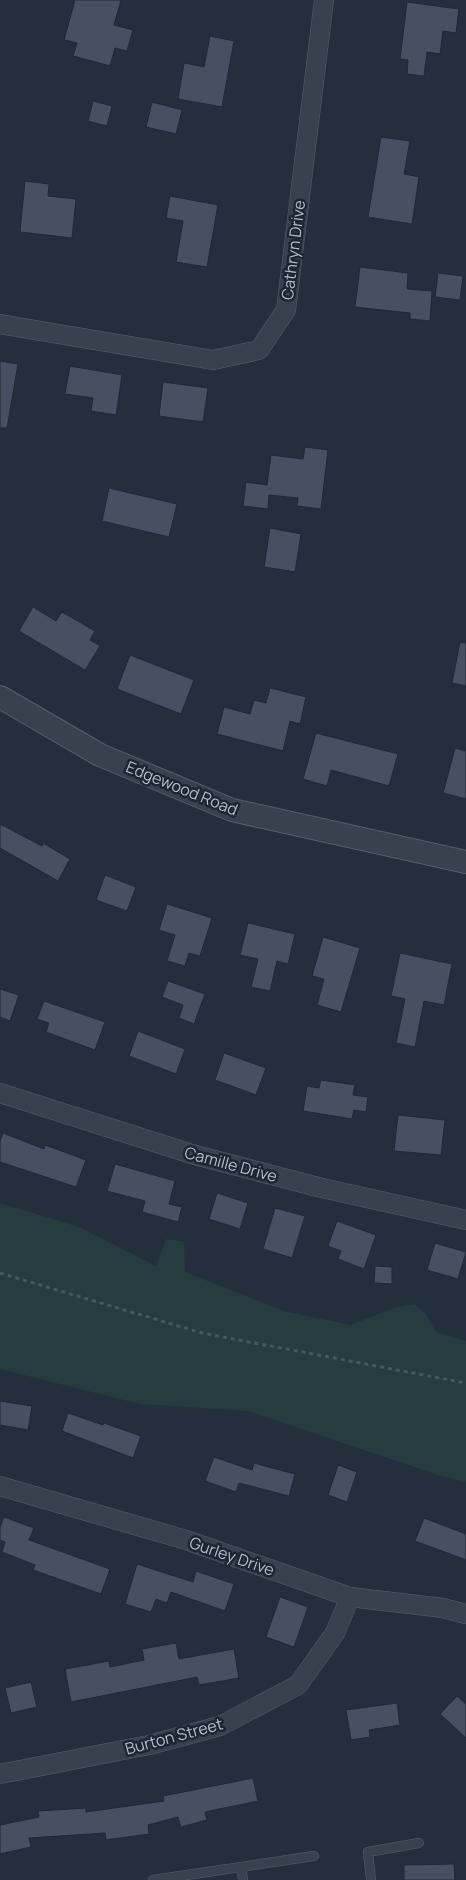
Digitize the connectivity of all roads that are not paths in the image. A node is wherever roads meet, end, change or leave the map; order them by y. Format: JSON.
{"nodes":[{"id":1,"x":324,"y":0,"type":"edge"},
{"id":2,"x":0,"y":324,"type":"edge"},
{"id":3,"x":0,"y":696,"type":"edge"},
{"id":4,"x":466,"y":862,"type":"edge"},
{"id":5,"x":0,"y":1093,"type":"edge"},
{"id":6,"x":466,"y":1220,"type":"edge"},
{"id":7,"x":0,"y":1486,"type":"edge"},
{"id":8,"x":350,"y":1597,"type":"junction"},
{"id":9,"x":443,"y":1608,"type":"junction"},
{"id":10,"x":466,"y":1614,"type":"edge"},
{"id":11,"x":466,"y":1629,"type":"edge"},
{"id":12,"x":0,"y":1774,"type":"edge"},
{"id":13,"x":419,"y":1843,"type":"dead end"},
{"id":14,"x":314,"y":1856,"type":"dead end"},
{"id":15,"x":240,"y":1867,"type":"junction"},
{"id":16,"x":153,"y":1880,"type":"edge"},
{"id":17,"x":243,"y":1880,"type":"edge"},
{"id":18,"x":371,"y":1880,"type":"edge"}],
"edges":[{"from":1,"to":2,"type":"street","name":"Cathryn Drive"},
{"from":3,"to":4,"type":"street","name":"Edgewood Road"},
{"from":5,"to":6,"type":"street","name":"Camille Drive"},
{"from":7,"to":8,"type":"street","name":"Gurley Drive"},
{"from":8,"to":9,"type":"street","name":"Gurley Drive"},
{"from":8,"to":12,"type":"street","name":"Burton Street"},
{"from":9,"to":10,"type":"street","name":"Gurley Drive"},
{"from":9,"to":11,"type":"street"},
{"from":13,"to":18,"type":"lane"},
{"from":14,"to":15,"type":"lane"},
{"from":15,"to":16,"type":"lane"},
{"from":15,"to":17,"type":"lane"}]}
